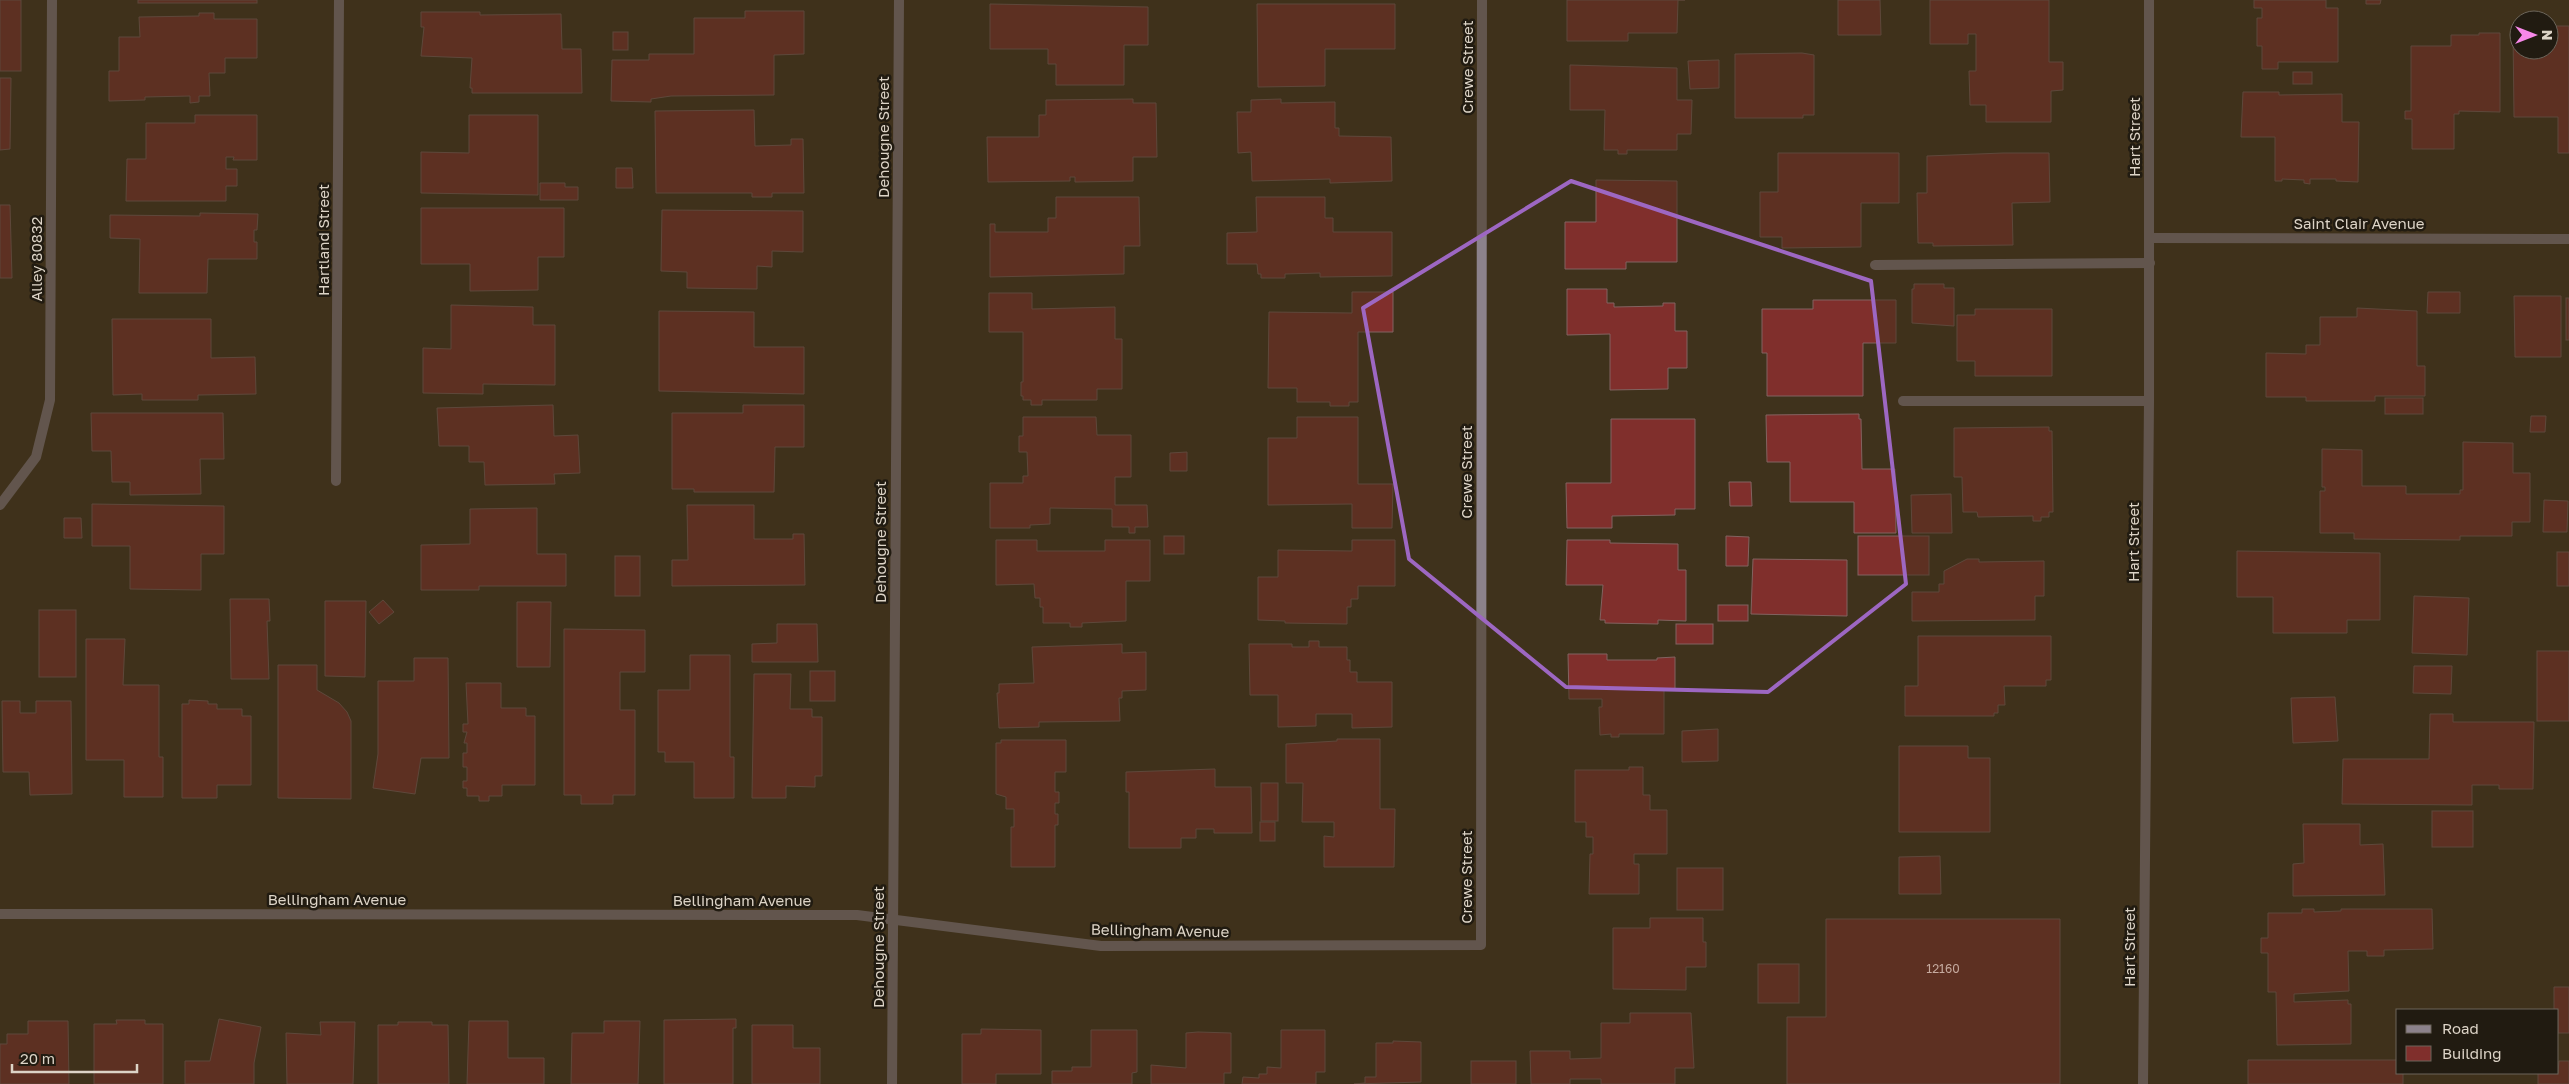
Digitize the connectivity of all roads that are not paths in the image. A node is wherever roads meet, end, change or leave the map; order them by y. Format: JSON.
{"nodes":[{"id":1,"x":52,"y":0,"type":"edge"},
{"id":2,"x":339,"y":0,"type":"edge"},
{"id":3,"x":899,"y":0,"type":"edge"},
{"id":4,"x":1482,"y":0,"type":"edge"},
{"id":5,"x":2149,"y":0,"type":"edge"},
{"id":6,"x":2150,"y":238,"type":"junction"},
{"id":7,"x":2569,"y":239,"type":"edge"},
{"id":8,"x":2150,"y":263,"type":"junction"},
{"id":9,"x":1875,"y":265,"type":"dead end"},
{"id":10,"x":1903,"y":401,"type":"dead end"},
{"id":11,"x":2149,"y":401,"type":"junction"},
{"id":12,"x":336,"y":481,"type":"dead end"},
{"id":13,"x":0,"y":505,"type":"edge"},
{"id":14,"x":0,"y":914,"type":"edge"},
{"id":15,"x":893,"y":920,"type":"junction"},
{"id":16,"x":1481,"y":945,"type":"joint"},
{"id":17,"x":892,"y":1084,"type":"edge"},
{"id":18,"x":2143,"y":1084,"type":"edge"}],
"edges":[{"from":1,"to":13,"type":"street","name":"Alley 80832"},
{"from":2,"to":12,"type":"street","name":"Hartland Street"},
{"from":3,"to":15,"type":"street","name":"Dehougne Street"},
{"from":4,"to":16,"type":"street","name":"Crewe Street"},
{"from":5,"to":6,"type":"street","name":"Hart Street"},
{"from":6,"to":7,"type":"street","name":"Saint Clair Avenue"},
{"from":6,"to":8,"type":"street","name":"Hart Street"},
{"from":8,"to":9,"type":"street"},
{"from":8,"to":11,"type":"street","name":"Hart Street"},
{"from":10,"to":11,"type":"street"},
{"from":11,"to":18,"type":"street","name":"Hart Street"},
{"from":14,"to":15,"type":"street","name":"Bellingham Avenue"},
{"from":15,"to":16,"type":"street","name":"Bellingham Avenue"},
{"from":15,"to":17,"type":"street","name":"Dehougne Street"}]}
